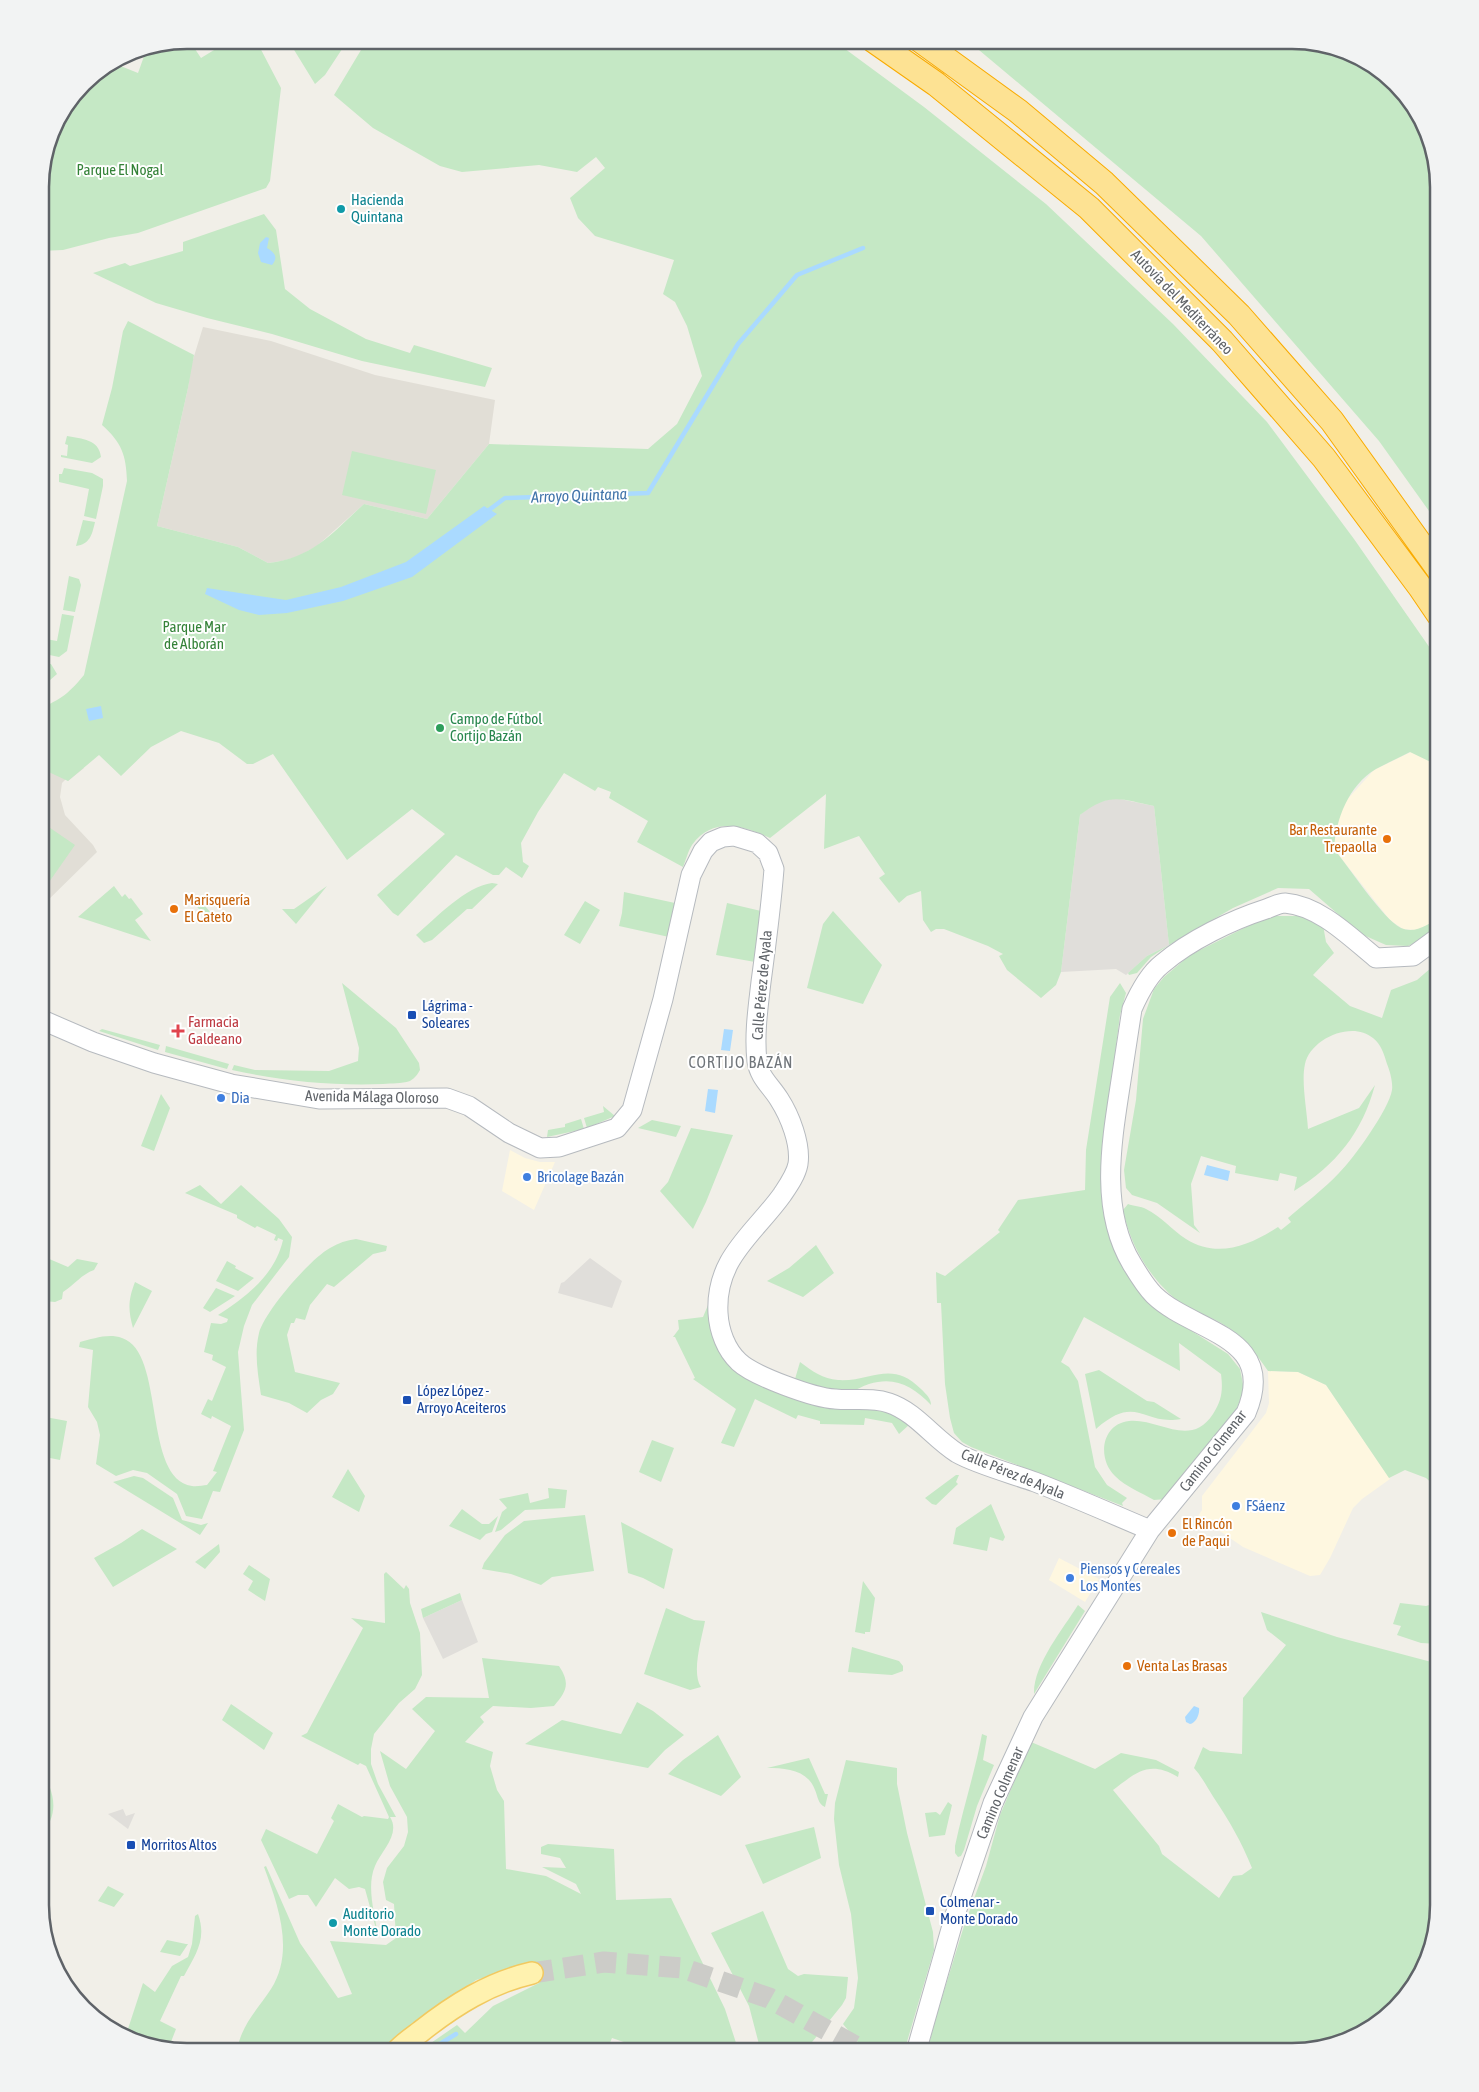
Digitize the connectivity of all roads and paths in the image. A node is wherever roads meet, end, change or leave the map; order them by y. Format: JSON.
{"nodes":[{"id":1,"x":886,"y":49,"type":"edge"},
{"id":2,"x":932,"y":49,"type":"edge"},
{"id":3,"x":1430,"y":557,"type":"edge"},
{"id":4,"x":1430,"y":602,"type":"edge"},
{"id":5,"x":1430,"y":944,"type":"edge"},
{"id":6,"x":49,"y":1023,"type":"edge"},
{"id":7,"x":632,"y":1110,"type":"joint"},
{"id":8,"x":1150,"y":1530,"type":"junction"},
{"id":9,"x":407,"y":2043,"type":"edge"},
{"id":10,"x":423,"y":2043,"type":"edge"},
{"id":11,"x":919,"y":2043,"type":"edge"}],
"edges":[{"from":1,"to":4,"type":"highway","name":"Autovía del Mediterráneo"},
{"from":2,"to":3,"type":"highway","name":"Autovía del Mediterráneo"},
{"from":5,"to":8,"type":"street","name":"Camino Colmenar"},
{"from":6,"to":7,"type":"street","name":"Avenida Málaga Oloroso"},
{"from":7,"to":8,"type":"street","name":"Calle Pérez de Ayala"},
{"from":8,"to":11,"type":"street","name":"Camino Colmenar"},
{"from":9,"to":10,"type":"main road"}]}
